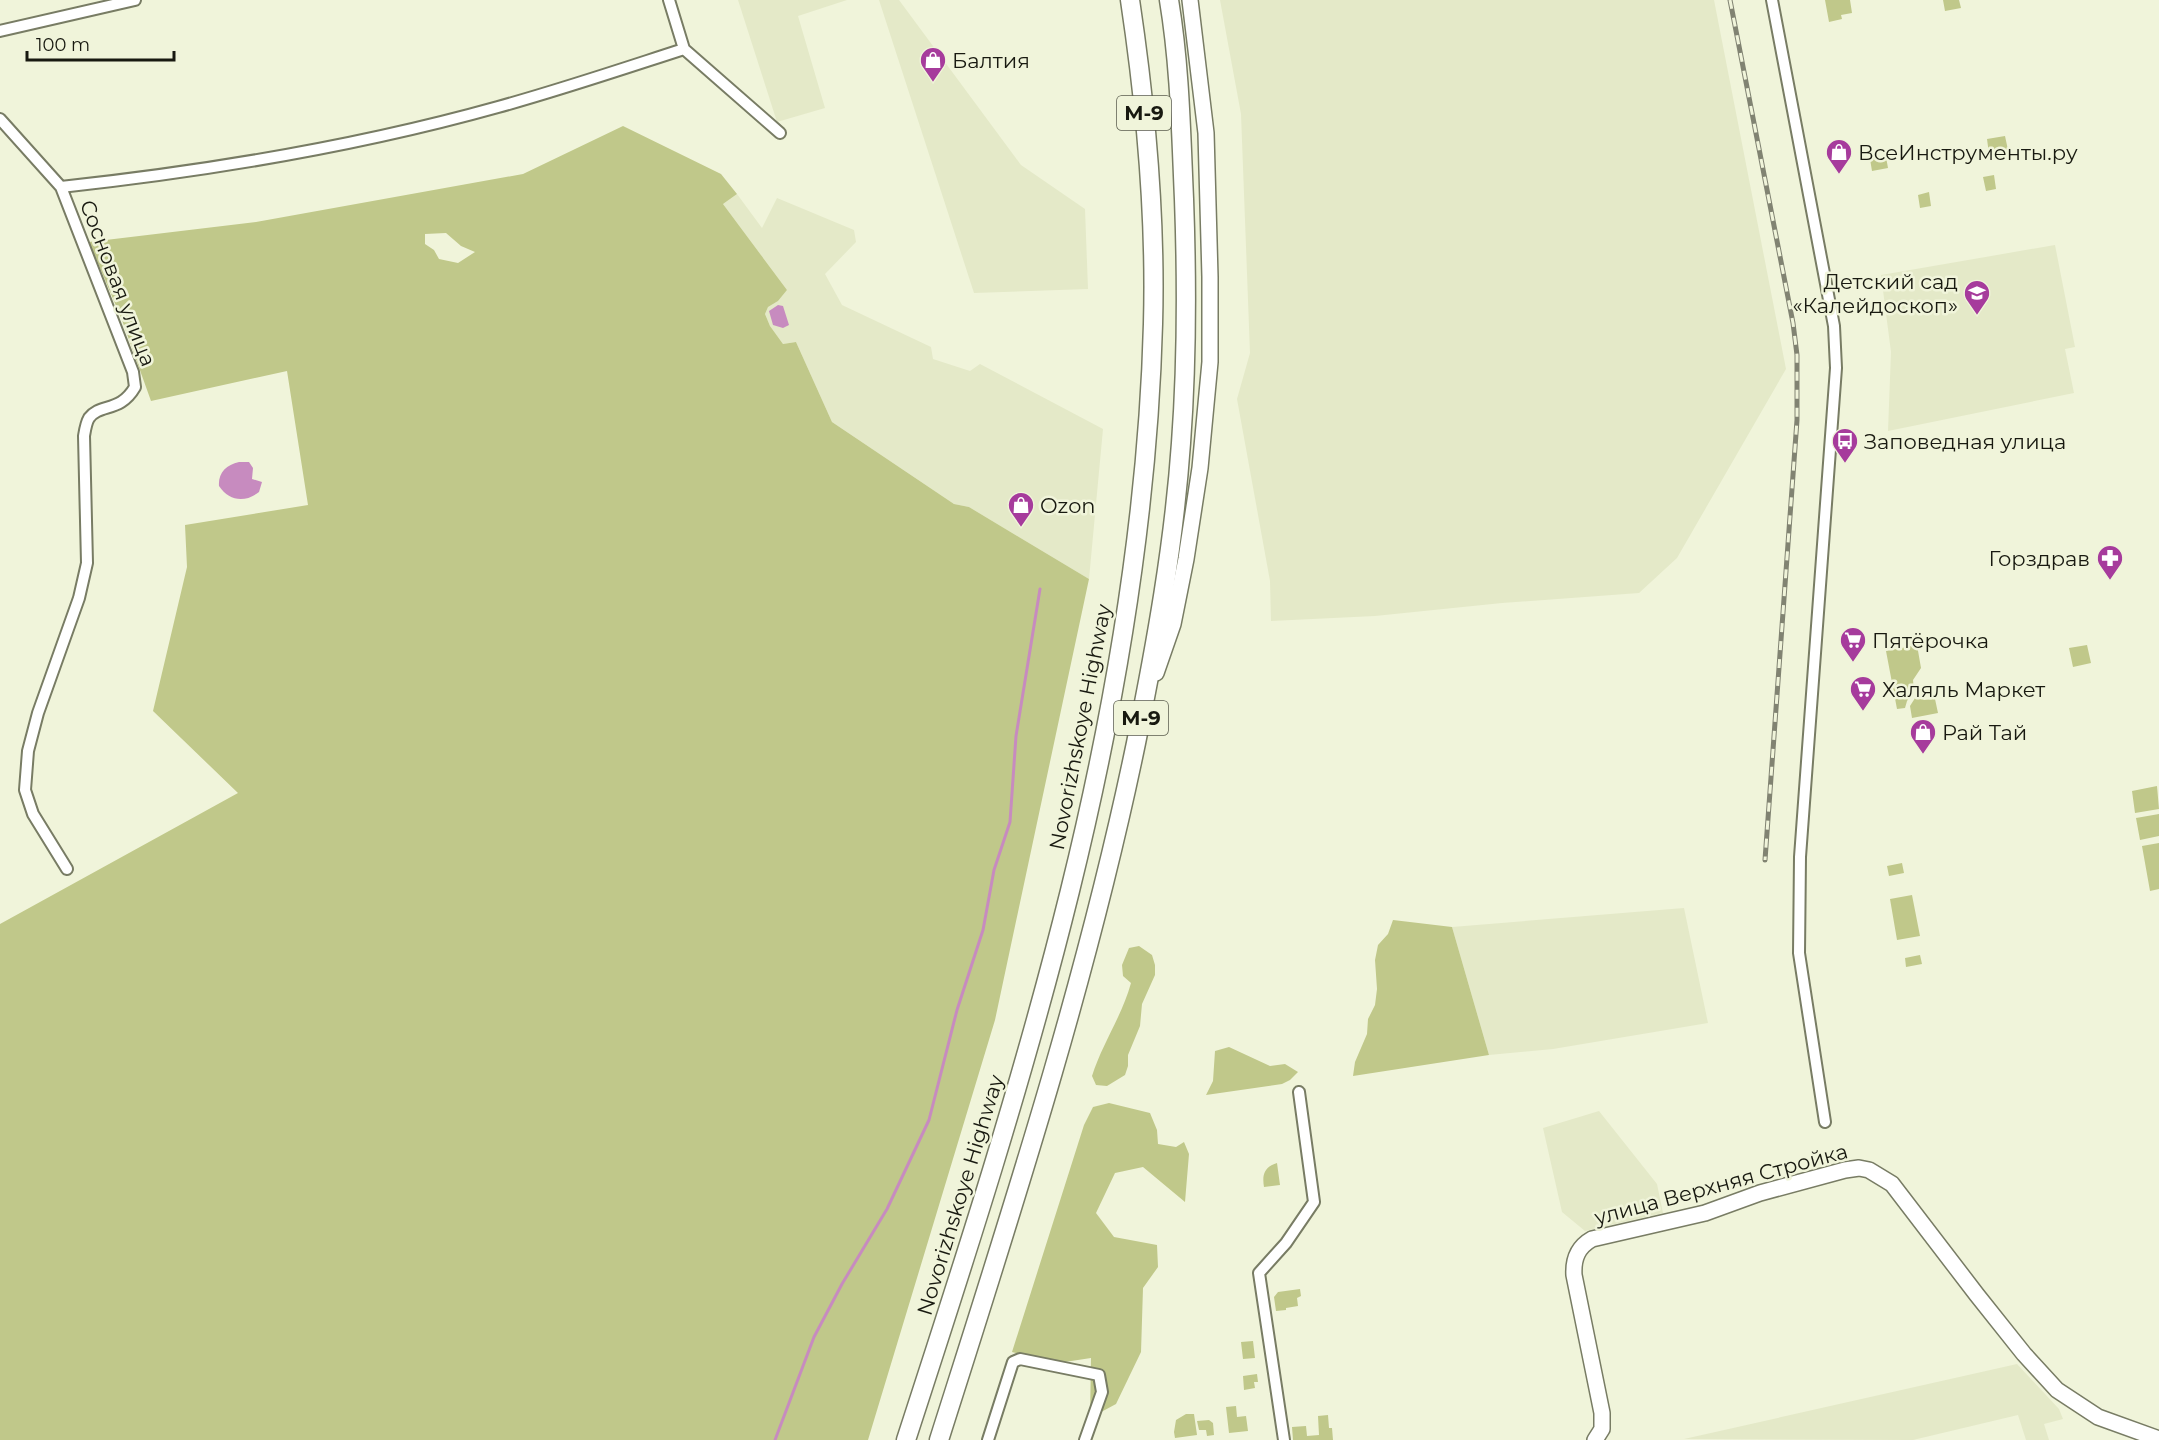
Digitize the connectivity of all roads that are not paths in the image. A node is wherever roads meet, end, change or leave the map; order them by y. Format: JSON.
{"nodes":[{"id":1,"x":135,"y":0,"type":"edge"},
{"id":2,"x":669,"y":0,"type":"edge"},
{"id":3,"x":1130,"y":0,"type":"edge"},
{"id":4,"x":1169,"y":0,"type":"edge"},
{"id":5,"x":1191,"y":0,"type":"edge"},
{"id":6,"x":1772,"y":0,"type":"edge"},
{"id":7,"x":0,"y":31,"type":"edge"},
{"id":8,"x":684,"y":49,"type":"junction"},
{"id":9,"x":0,"y":119,"type":"edge"},
{"id":10,"x":780,"y":133,"type":"dead end"},
{"id":11,"x":61,"y":187,"type":"junction"},
{"id":12,"x":1144,"y":701,"type":"junction"},
{"id":13,"x":67,"y":869,"type":"dead end"},
{"id":14,"x":1299,"y":1092,"type":"dead end"},
{"id":15,"x":1825,"y":1122,"type":"dead end"},
{"id":16,"x":2152,"y":1439,"type":"edge"},
{"id":17,"x":906,"y":1440,"type":"edge"},
{"id":18,"x":939,"y":1440,"type":"edge"},
{"id":19,"x":988,"y":1440,"type":"edge"},
{"id":20,"x":1085,"y":1440,"type":"edge"},
{"id":21,"x":1284,"y":1440,"type":"edge"},
{"id":22,"x":1595,"y":1440,"type":"edge"}],
"edges":[{"from":1,"to":7,"type":"street"},
{"from":2,"to":8,"type":"street"},
{"from":3,"to":17,"type":"highway","name":"Novorizhskoye Highway","number":"М-9"},
{"from":4,"to":12,"type":"highway","number":"М-9"},
{"from":5,"to":12,"type":"street"},
{"from":6,"to":15,"type":"street"},
{"from":8,"to":10,"type":"street"},
{"from":8,"to":11,"type":"street"},
{"from":9,"to":11,"type":"street","name":"Сосновая улица"},
{"from":11,"to":13,"type":"street","name":"Сосновая улица"},
{"from":12,"to":18,"type":"highway","number":"М-9"},
{"from":14,"to":21,"type":"street"},
{"from":16,"to":22,"type":"street","name":"улица Верхняя Стройка"},
{"from":19,"to":20,"type":"street"}]}
